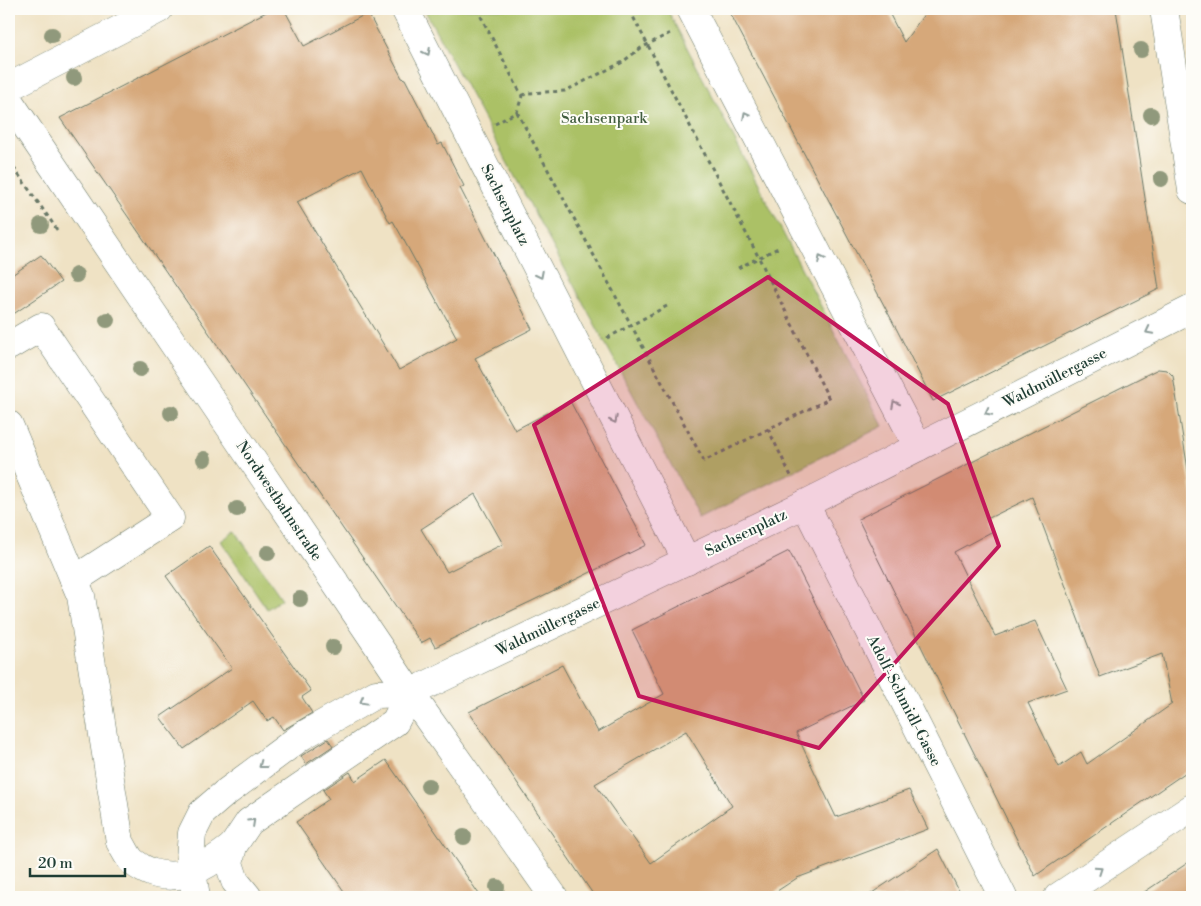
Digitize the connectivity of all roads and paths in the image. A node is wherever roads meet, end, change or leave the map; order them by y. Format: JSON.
{"nodes":[{"id":1,"x":159,"y":9,"type":"edge"},
{"id":2,"x":404,"y":9,"type":"edge"},
{"id":3,"x":477,"y":9,"type":"edge"},
{"id":4,"x":630,"y":9,"type":"edge"},
{"id":5,"x":1164,"y":9,"type":"edge"},
{"id":6,"x":694,"y":14,"type":"edge"},
{"id":7,"x":648,"y":45,"type":"junction"},
{"id":8,"x":9,"y":88,"type":"edge"},
{"id":9,"x":522,"y":96,"type":"junction"},
{"id":10,"x":9,"y":101,"type":"edge"},
{"id":11,"x":517,"y":112,"type":"junction"},
{"id":12,"x":470,"y":137,"type":"junction"},
{"id":13,"x":1192,"y":190,"type":"edge"},
{"id":14,"x":807,"y":233,"type":"junction"},
{"id":15,"x":759,"y":258,"type":"junction"},
{"id":16,"x":738,"y":268,"type":"dead end"},
{"id":17,"x":667,"y":306,"type":"dead end"},
{"id":18,"x":1192,"y":309,"type":"edge"},
{"id":19,"x":631,"y":325,"type":"junction"},
{"id":20,"x":9,"y":346,"type":"edge"},
{"id":21,"x":581,"y":353,"type":"junction"},
{"id":22,"x":9,"y":425,"type":"edge"},
{"id":23,"x":768,"y":429,"type":"junction"},
{"id":24,"x":918,"y":447,"type":"junction"},
{"id":25,"x":804,"y":504,"type":"junction"},
{"id":26,"x":686,"y":561,"type":"junction"},
{"id":27,"x":74,"y":580,"type":"junction"},
{"id":28,"x":410,"y":693,"type":"junction"},
{"id":29,"x":1192,"y":808,"type":"edge"},
{"id":30,"x":232,"y":846,"type":"junction"},
{"id":31,"x":194,"y":885,"type":"edge"},
{"id":32,"x":248,"y":897,"type":"edge"},
{"id":33,"x":554,"y":897,"type":"edge"},
{"id":34,"x":1003,"y":897,"type":"edge"},
{"id":35,"x":1058,"y":897,"type":"edge"}],
"edges":[{"from":1,"to":8,"type":"street"},
{"from":2,"to":12,"type":"street","name":"Sachsenplatz","one_way":true},
{"from":3,"to":9,"type":"path"},
{"from":4,"to":7,"type":"path"},
{"from":5,"to":13,"type":"street"},
{"from":6,"to":7,"type":"path"},
{"from":14,"to":6,"type":"street","one_way":true},
{"from":7,"to":9,"type":"path"},
{"from":7,"to":15,"type":"path"},
{"from":9,"to":11,"type":"path"},
{"from":10,"to":28,"type":"street","name":"Nordwestbahnstraße"},
{"from":11,"to":12,"type":"path"},
{"from":11,"to":19,"type":"path"},
{"from":12,"to":21,"type":"street","name":"Sachsenplatz","one_way":true},
{"from":14,"to":15,"type":"path"},
{"from":24,"to":14,"type":"street","one_way":true},
{"from":15,"to":16,"type":"path"},
{"from":15,"to":23,"type":"path"},
{"from":17,"to":19,"type":"path"},
{"from":18,"to":24,"type":"street","name":"Waldmüllergasse","one_way":true},
{"from":19,"to":21,"type":"path"},
{"from":19,"to":23,"type":"path"},
{"from":20,"to":27,"type":"street"},
{"from":21,"to":26,"type":"street","name":"Sachsenplatz","one_way":true},
{"from":22,"to":27,"type":"street"},
{"from":23,"to":25,"type":"path"},
{"from":24,"to":25,"type":"street","name":"Sachsenplatz"},
{"from":25,"to":26,"type":"street","name":"Sachsenplatz"},
{"from":25,"to":34,"type":"street","name":"Adolf-Schmidl-Gasse"},
{"from":26,"to":28,"type":"street","name":"Waldmüllergasse"},
{"from":27,"to":31,"type":"street"},
{"from":30,"to":28,"type":"street","one_way":true},
{"from":28,"to":31,"type":"street","one_way":true},
{"from":28,"to":33,"type":"street","name":"Nordwestbahnstraße"},
{"from":35,"to":29,"type":"street","one_way":true},
{"from":30,"to":31,"type":"street"},
{"from":30,"to":32,"type":"street"}]}
